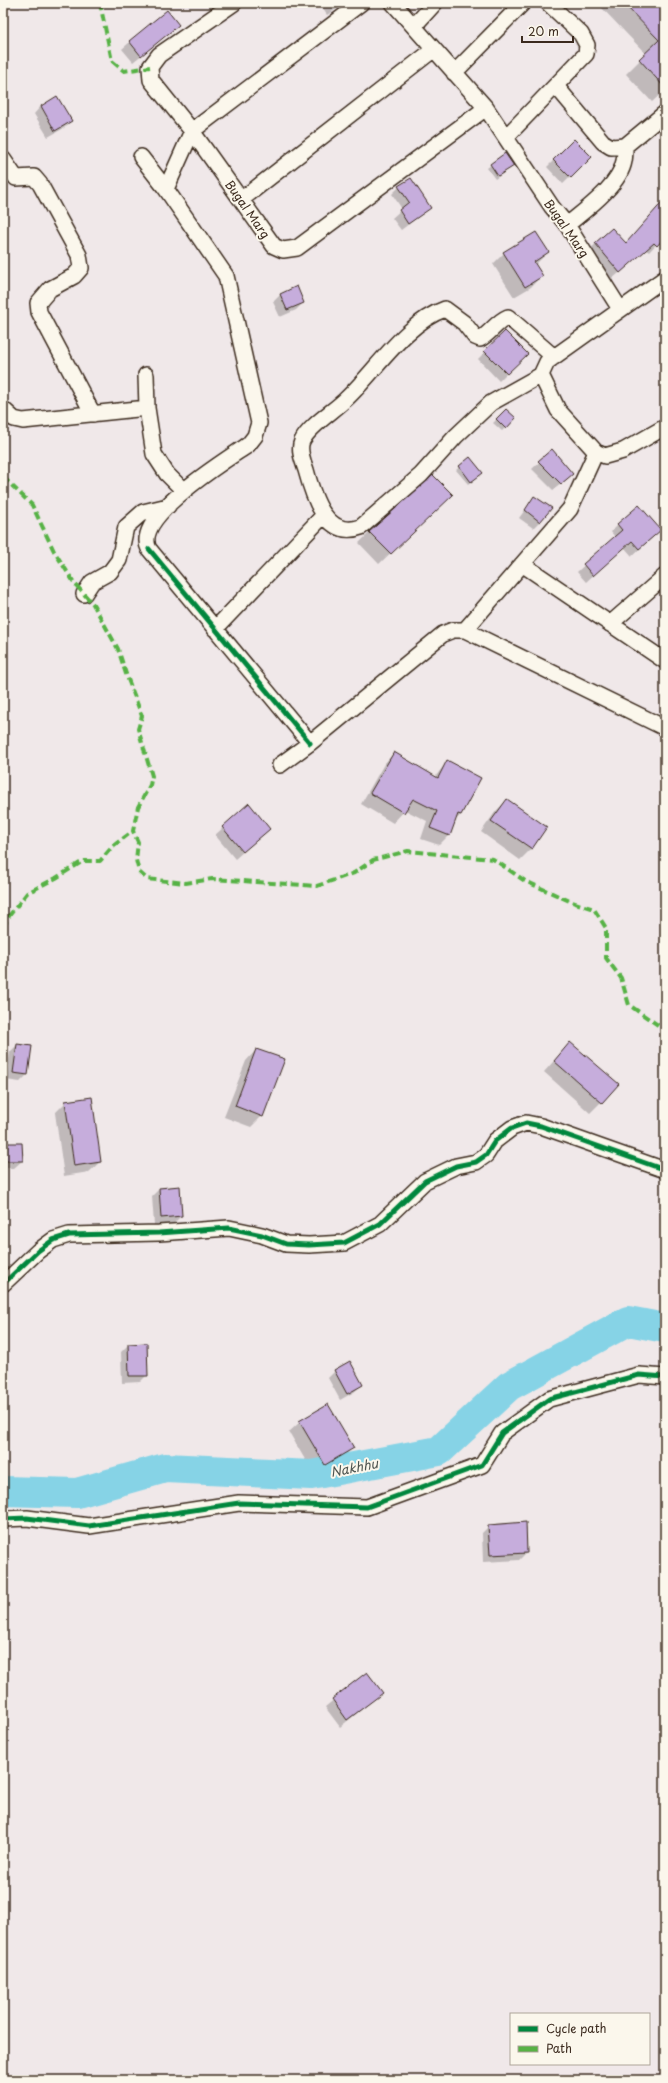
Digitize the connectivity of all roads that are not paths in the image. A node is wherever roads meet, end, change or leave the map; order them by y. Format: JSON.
{"nodes":[{"id":1,"x":234,"y":3,"type":"edge"},
{"id":2,"x":361,"y":3,"type":"edge"},
{"id":3,"x":393,"y":3,"type":"edge"},
{"id":4,"x":435,"y":3,"type":"edge"},
{"id":5,"x":523,"y":3,"type":"edge"},
{"id":6,"x":548,"y":3,"type":"edge"},
{"id":7,"x":414,"y":26,"type":"junction"},
{"id":8,"x":433,"y":50,"type":"junction"},
{"id":9,"x":454,"y":73,"type":"junction"},
{"id":10,"x":556,"y":86,"type":"junction"},
{"id":11,"x":486,"y":108,"type":"junction"},
{"id":12,"x":665,"y":113,"type":"edge"},
{"id":13,"x":192,"y":131,"type":"junction"},
{"id":14,"x":506,"y":138,"type":"junction"},
{"id":15,"x":625,"y":146,"type":"junction"},
{"id":16,"x":141,"y":157,"type":"dead end"},
{"id":17,"x":3,"y":159,"type":"edge"},
{"id":18,"x":166,"y":189,"type":"junction"},
{"id":19,"x":242,"y":199,"type":"junction"},
{"id":20,"x":567,"y":225,"type":"junction"},
{"id":21,"x":665,"y":278,"type":"edge"},
{"id":22,"x":620,"y":309,"type":"junction"},
{"id":23,"x":554,"y":357,"type":"junction"},
{"id":24,"x":146,"y":375,"type":"dead end"},
{"id":25,"x":541,"y":375,"type":"junction"},
{"id":26,"x":147,"y":408,"type":"junction"},
{"id":27,"x":3,"y":409,"type":"edge"},
{"id":28,"x":93,"y":414,"type":"junction"},
{"id":29,"x":665,"y":427,"type":"edge"},
{"id":30,"x":596,"y":452,"type":"junction"},
{"id":31,"x":183,"y":490,"type":"junction"},
{"id":32,"x":168,"y":506,"type":"junction"},
{"id":33,"x":324,"y":515,"type":"junction"},
{"id":34,"x":522,"y":564,"type":"junction"},
{"id":35,"x":665,"y":576,"type":"edge"},
{"id":36,"x":84,"y":594,"type":"dead end"},
{"id":37,"x":610,"y":624,"type":"junction"},
{"id":38,"x":215,"y":629,"type":"junction"},
{"id":39,"x":465,"y":630,"type":"junction"},
{"id":40,"x":665,"y":661,"type":"edge"},
{"id":41,"x":665,"y":728,"type":"edge"},
{"id":42,"x":310,"y":743,"type":"junction"},
{"id":43,"x":280,"y":765,"type":"dead end"},
{"id":44,"x":665,"y":1170,"type":"edge"},
{"id":45,"x":3,"y":1284,"type":"edge"},
{"id":46,"x":665,"y":1377,"type":"edge"},
{"id":47,"x":3,"y":1519,"type":"edge"}],
"edges":[{"from":1,"to":13,"type":"street","name":"Bugal Marg"},
{"from":2,"to":13,"type":"street"},
{"from":3,"to":7,"type":"street","name":"Bugal Marg"},
{"from":4,"to":7,"type":"street"},
{"from":5,"to":9,"type":"street"},
{"from":6,"to":10,"type":"street"},
{"from":7,"to":8,"type":"street","name":"Bugal Marg"},
{"from":8,"to":9,"type":"street","name":"Bugal Marg"},
{"from":8,"to":19,"type":"street"},
{"from":9,"to":11,"type":"street","name":"Bugal Marg"},
{"from":10,"to":14,"type":"street"},
{"from":10,"to":15,"type":"street"},
{"from":11,"to":14,"type":"street","name":"Bugal Marg"},
{"from":11,"to":19,"type":"street","name":"Bugal Marg"},
{"from":12,"to":15,"type":"street"},
{"from":13,"to":18,"type":"street"},
{"from":13,"to":19,"type":"street","name":"Bugal Marg"},
{"from":14,"to":20,"type":"street","name":"Bugal Marg"},
{"from":15,"to":20,"type":"street"},
{"from":16,"to":18,"type":"street"},
{"from":17,"to":28,"type":"street"},
{"from":18,"to":31,"type":"street"},
{"from":20,"to":22,"type":"street","name":"Bugal Marg"},
{"from":21,"to":22,"type":"street"},
{"from":22,"to":23,"type":"street"},
{"from":23,"to":25,"type":"street"},
{"from":23,"to":33,"type":"street"},
{"from":24,"to":26,"type":"street"},
{"from":25,"to":30,"type":"street"},
{"from":25,"to":33,"type":"street"},
{"from":26,"to":28,"type":"street"},
{"from":26,"to":31,"type":"street"},
{"from":27,"to":28,"type":"street"},
{"from":29,"to":30,"type":"street"},
{"from":30,"to":34,"type":"street"},
{"from":31,"to":32,"type":"street"},
{"from":32,"to":36,"type":"street"},
{"from":32,"to":38,"type":"street"},
{"from":33,"to":38,"type":"street"},
{"from":34,"to":37,"type":"street"},
{"from":34,"to":39,"type":"street"},
{"from":35,"to":37,"type":"street"},
{"from":37,"to":40,"type":"street"},
{"from":38,"to":42,"type":"street"},
{"from":39,"to":41,"type":"street"},
{"from":39,"to":42,"type":"street"},
{"from":42,"to":43,"type":"street"},
{"from":44,"to":45,"type":"street"},
{"from":46,"to":47,"type":"street"}]}
